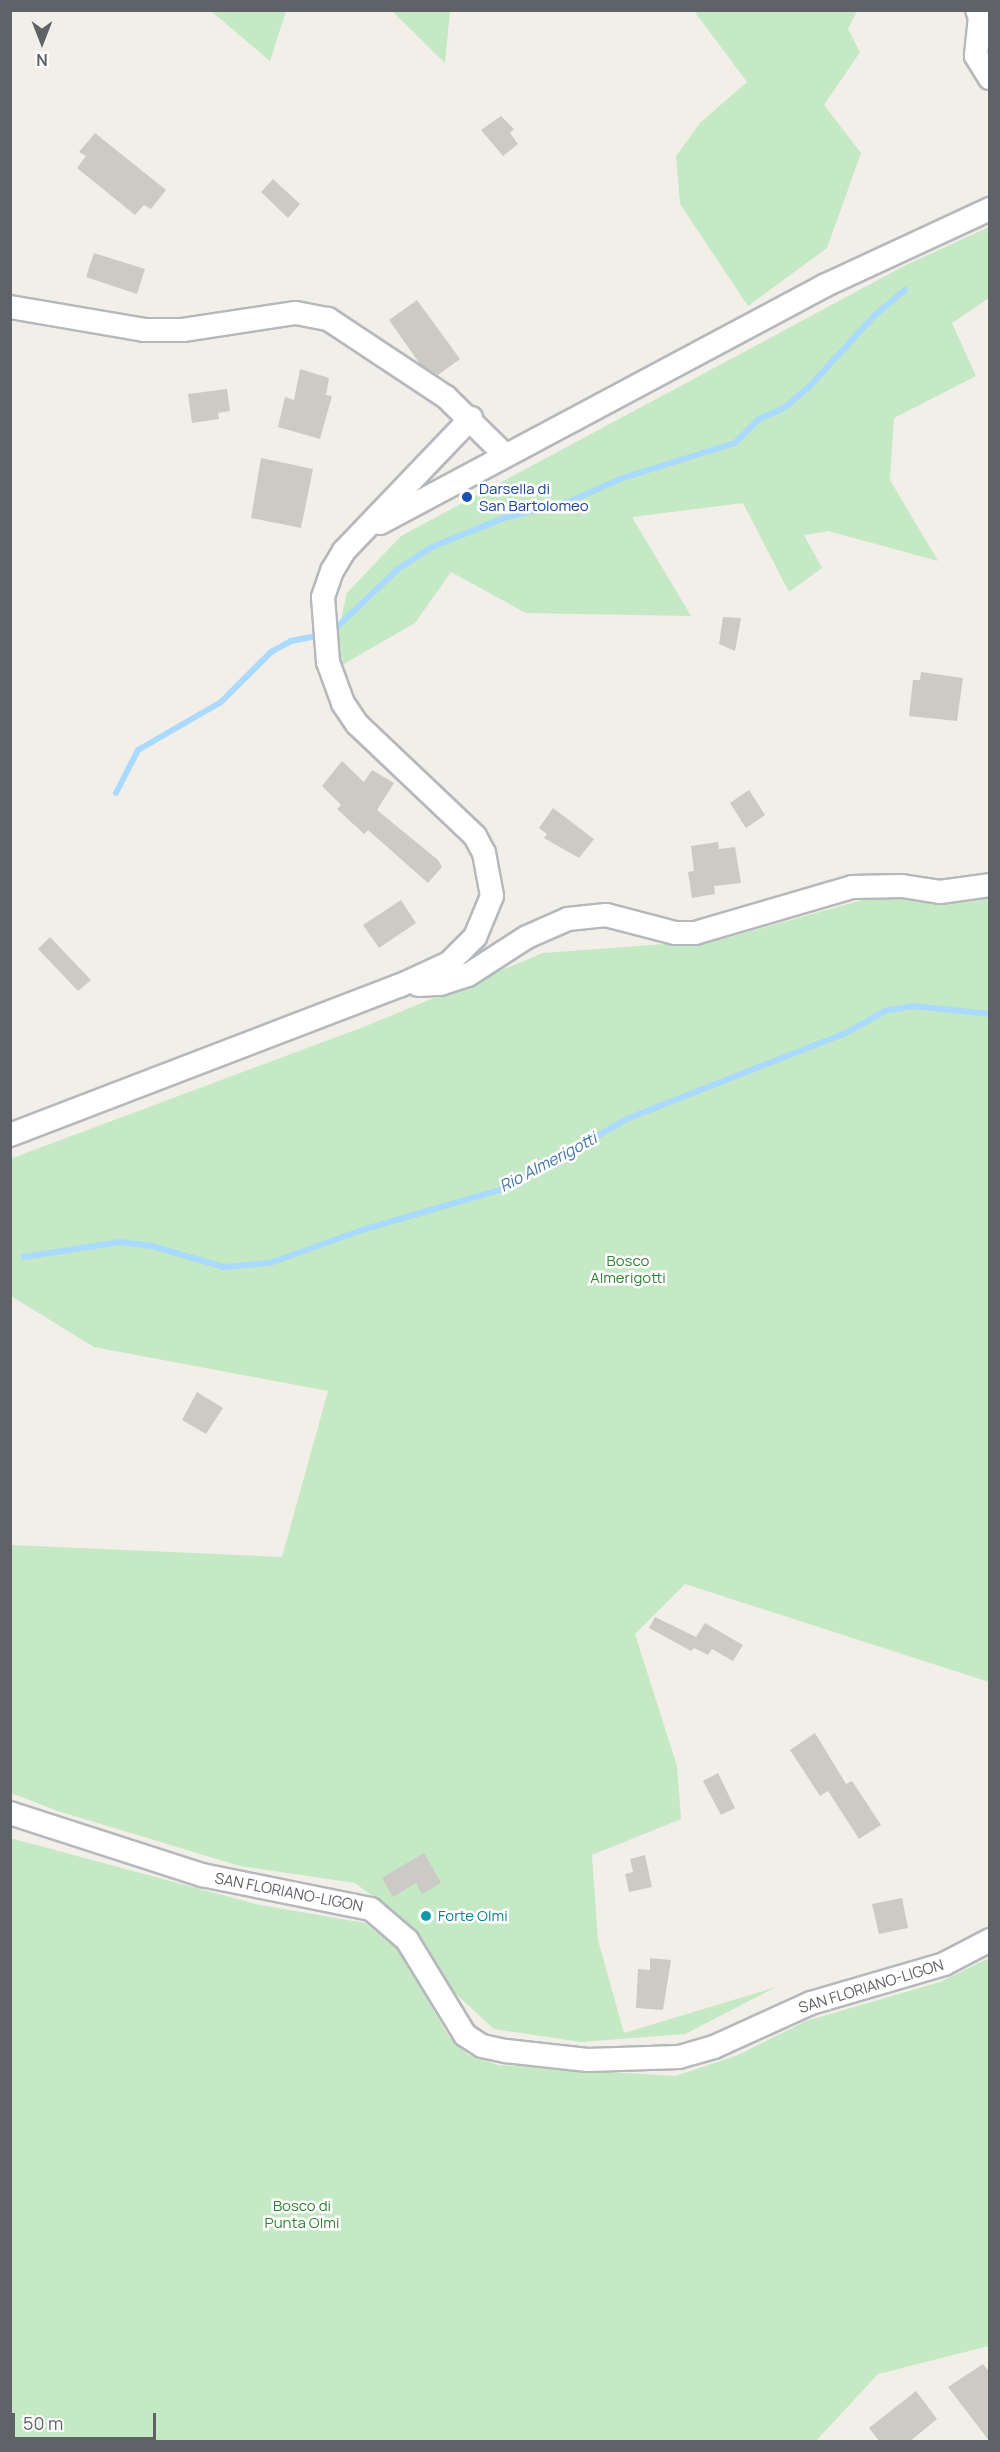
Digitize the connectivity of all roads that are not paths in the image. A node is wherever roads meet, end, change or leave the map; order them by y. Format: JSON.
{"nodes":[{"id":1,"x":977,"y":10,"type":"edge"},
{"id":2,"x":990,"y":78,"type":"edge"},
{"id":3,"x":990,"y":209,"type":"edge"},
{"id":4,"x":10,"y":307,"type":"edge"},
{"id":5,"x":471,"y":418,"type":"junction"},
{"id":6,"x":504,"y":454,"type":"junction"},
{"id":7,"x":360,"y":533,"type":"junction"},
{"id":8,"x":990,"y":885,"type":"edge"},
{"id":9,"x":399,"y":986,"type":"junction"},
{"id":10,"x":10,"y":1135,"type":"edge"},
{"id":11,"x":10,"y":1813,"type":"edge"},
{"id":12,"x":990,"y":1940,"type":"edge"}],
"edges":[{"from":1,"to":2,"type":"street"},
{"from":3,"to":6,"type":"street"},
{"from":4,"to":5,"type":"street"},
{"from":5,"to":6,"type":"street"},
{"from":5,"to":7,"type":"street"},
{"from":6,"to":7,"type":"street"},
{"from":7,"to":9,"type":"street"},
{"from":8,"to":9,"type":"street"},
{"from":9,"to":10,"type":"street"},
{"from":11,"to":12,"type":"street","name":"SAN FLORIANO-LIGON"}]}
